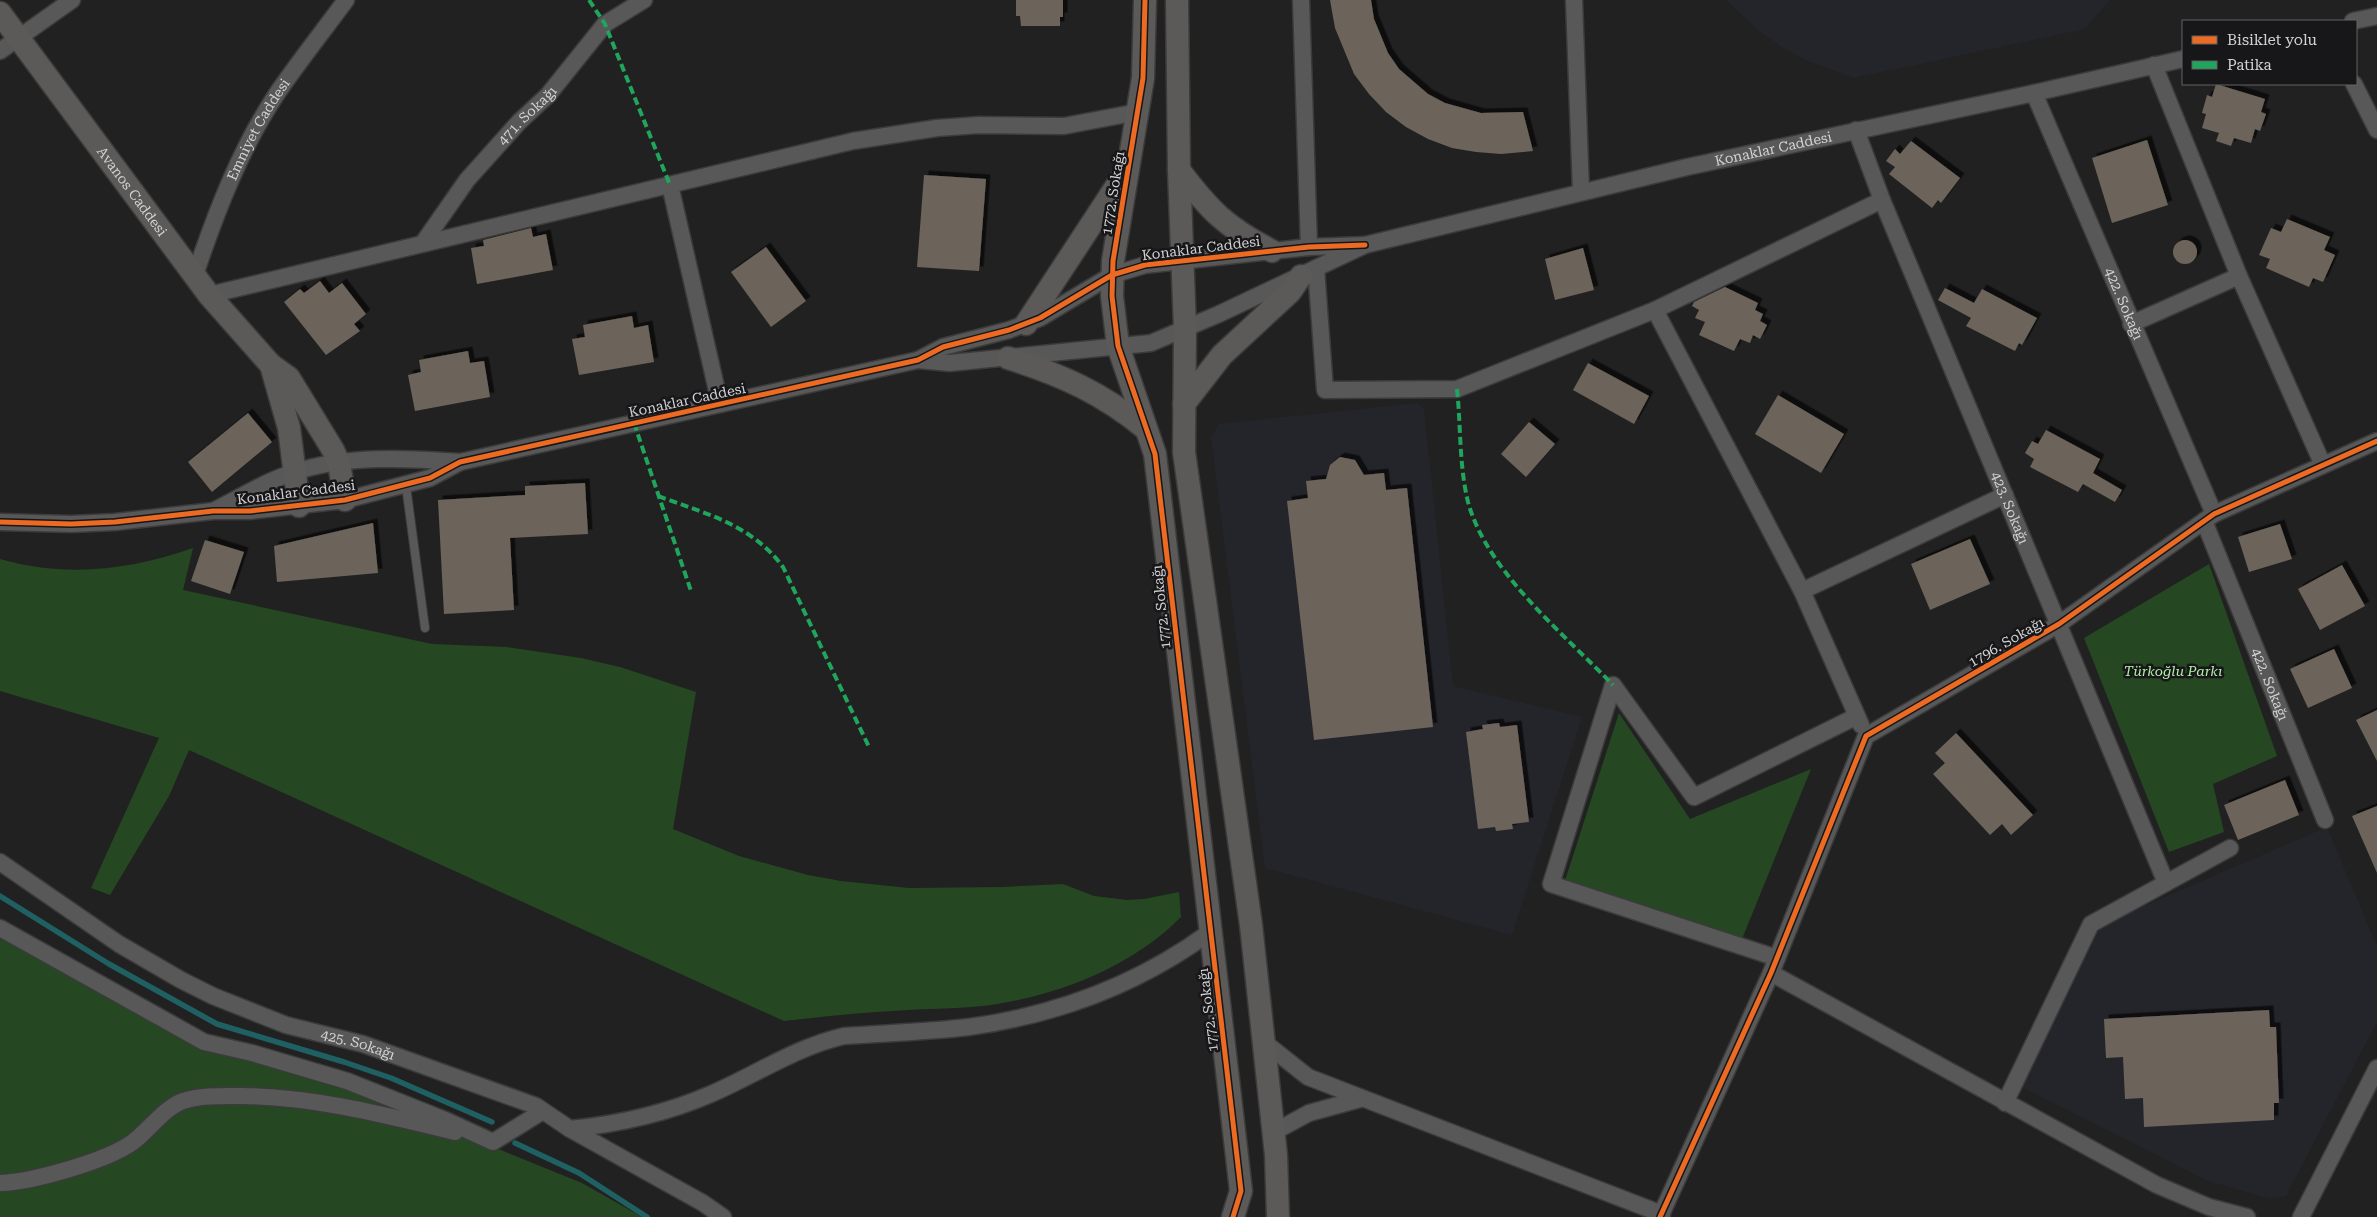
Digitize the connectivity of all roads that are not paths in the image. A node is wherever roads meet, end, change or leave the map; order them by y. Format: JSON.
{"nodes":[{"id":1,"x":72,"y":0,"type":"edge"},
{"id":2,"x":346,"y":0,"type":"edge"},
{"id":3,"x":644,"y":0,"type":"edge"},
{"id":4,"x":1146,"y":0,"type":"edge"},
{"id":5,"x":1177,"y":0,"type":"edge"},
{"id":6,"x":1301,"y":0,"type":"edge"},
{"id":7,"x":1574,"y":0,"type":"edge"},
{"id":8,"x":0,"y":14,"type":"edge"},
{"id":9,"x":2377,"y":16,"type":"edge"},
{"id":10,"x":2357,"y":20,"type":"edge"},
{"id":11,"x":18,"y":38,"type":"junction"},
{"id":12,"x":0,"y":51,"type":"edge"},
{"id":13,"x":2182,"y":59,"type":"edge"},
{"id":14,"x":2154,"y":65,"type":"junction"},
{"id":15,"x":2354,"y":85,"type":"edge"},
{"id":16,"x":2034,"y":94,"type":"junction"},
{"id":17,"x":1138,"y":112,"type":"junction"},
{"id":18,"x":1856,"y":130,"type":"junction"},
{"id":19,"x":2377,"y":130,"type":"edge"},
{"id":20,"x":1130,"y":166,"type":"junction"},
{"id":21,"x":1179,"y":170,"type":"junction"},
{"id":22,"x":670,"y":185,"type":"junction"},
{"id":23,"x":1581,"y":192,"type":"junction"},
{"id":24,"x":1882,"y":200,"type":"junction"},
{"id":25,"x":423,"y":243,"type":"junction"},
{"id":26,"x":1365,"y":245,"type":"junction"},
{"id":27,"x":1309,"y":247,"type":"junction"},
{"id":28,"x":1272,"y":251,"type":"junction"},
{"id":29,"x":1182,"y":259,"type":"junction"},
{"id":30,"x":1309,"y":272,"type":"junction"},
{"id":31,"x":195,"y":275,"type":"junction"},
{"id":32,"x":1112,"y":275,"type":"junction"},
{"id":33,"x":2239,"y":276,"type":"junction"},
{"id":34,"x":209,"y":295,"type":"junction"},
{"id":35,"x":1655,"y":310,"type":"junction"},
{"id":36,"x":1026,"y":324,"type":"junction"},
{"id":37,"x":2131,"y":324,"type":"junction"},
{"id":38,"x":1185,"y":329,"type":"junction"},
{"id":39,"x":1118,"y":346,"type":"junction"},
{"id":40,"x":1008,"y":358,"type":"junction"},
{"id":41,"x":918,"y":360,"type":"junction"},
{"id":42,"x":271,"y":365,"type":"junction"},
{"id":43,"x":720,"y":404,"type":"junction"},
{"id":44,"x":1184,"y":404,"type":"junction"},
{"id":45,"x":1147,"y":429,"type":"junction"},
{"id":46,"x":2377,"y":441,"type":"edge"},
{"id":47,"x":460,"y":462,"type":"junction"},
{"id":48,"x":339,"y":463,"type":"junction"},
{"id":49,"x":2323,"y":465,"type":"junction"},
{"id":50,"x":294,"y":472,"type":"junction"},
{"id":51,"x":406,"y":486,"type":"junction"},
{"id":52,"x":2005,"y":495,"type":"junction"},
{"id":53,"x":345,"y":500,"type":"junction"},
{"id":54,"x":299,"y":506,"type":"junction"},
{"id":55,"x":214,"y":511,"type":"junction"},
{"id":56,"x":2209,"y":517,"type":"junction"},
{"id":57,"x":0,"y":522,"type":"edge"},
{"id":58,"x":1802,"y":591,"type":"junction"},
{"id":59,"x":2059,"y":624,"type":"junction"},
{"id":60,"x":425,"y":628,"type":"dead end"},
{"id":61,"x":1857,"y":716,"type":"junction"},
{"id":62,"x":1866,"y":736,"type":"junction"},
{"id":63,"x":2325,"y":820,"type":"dead end"},
{"id":64,"x":2230,"y":848,"type":"dead end"},
{"id":65,"x":0,"y":862,"type":"edge"},
{"id":66,"x":2166,"y":883,"type":"junction"},
{"id":67,"x":0,"y":928,"type":"edge"},
{"id":68,"x":1210,"y":932,"type":"junction"},
{"id":69,"x":1774,"y":966,"type":"junction"},
{"id":70,"x":1264,"y":1042,"type":"junction"},
{"id":71,"x":2377,"y":1068,"type":"edge"},
{"id":72,"x":1360,"y":1099,"type":"junction"},
{"id":73,"x":2005,"y":1103,"type":"junction"},
{"id":74,"x":543,"y":1111,"type":"junction"},
{"id":75,"x":570,"y":1129,"type":"junction"},
{"id":76,"x":1274,"y":1132,"type":"junction"},
{"id":77,"x":493,"y":1142,"type":"junction"},
{"id":78,"x":0,"y":1183,"type":"edge"},
{"id":79,"x":1661,"y":1215,"type":"edge"},
{"id":80,"x":723,"y":1217,"type":"edge"},
{"id":81,"x":1234,"y":1217,"type":"edge"},
{"id":82,"x":1278,"y":1217,"type":"edge"},
{"id":83,"x":2247,"y":1217,"type":"edge"},
{"id":84,"x":2301,"y":1217,"type":"edge"}],
"edges":[{"from":1,"to":11,"type":"street"},
{"from":2,"to":31,"type":"street","name":"Emniyet Caddesi"},
{"from":3,"to":25,"type":"street","name":"471. Sokağı"},
{"from":4,"to":17,"type":"street","name":"1772. Sokağı"},
{"from":5,"to":21,"type":"street"},
{"from":6,"to":27,"type":"street"},
{"from":7,"to":23,"type":"street"},
{"from":8,"to":11,"type":"street","name":"Avanos Caddesi"},
{"from":9,"to":10,"type":"street"},
{"from":11,"to":12,"type":"street"},
{"from":11,"to":31,"type":"street","name":"Avanos Caddesi"},
{"from":13,"to":14,"type":"street","name":"Konaklar Caddesi"},
{"from":14,"to":16,"type":"street","name":"Konaklar Caddesi"},
{"from":14,"to":33,"type":"street"},
{"from":15,"to":19,"type":"street"},
{"from":16,"to":18,"type":"street","name":"Konaklar Caddesi"},
{"from":16,"to":37,"type":"street","name":"422. Sokağı"},
{"from":17,"to":20,"type":"street","name":"1772. Sokağı"},
{"from":17,"to":22,"type":"street"},
{"from":18,"to":23,"type":"street","name":"Konaklar Caddesi"},
{"from":18,"to":24,"type":"street","name":"423. Sokağı"},
{"from":20,"to":32,"type":"street","name":"1772. Sokağı"},
{"from":20,"to":36,"type":"street"},
{"from":21,"to":28,"type":"street"},
{"from":21,"to":29,"type":"street"},
{"from":22,"to":25,"type":"street"},
{"from":22,"to":43,"type":"street"},
{"from":23,"to":26,"type":"street","name":"Konaklar Caddesi"},
{"from":24,"to":35,"type":"street"},
{"from":24,"to":52,"type":"street","name":"423. Sokağı"},
{"from":25,"to":34,"type":"street"},
{"from":26,"to":27,"type":"street","name":"Konaklar Caddesi"},
{"from":26,"to":30,"type":"street","name":"Konaklar Caddesi"},
{"from":27,"to":28,"type":"street","name":"Konaklar Caddesi"},
{"from":28,"to":29,"type":"street","name":"Konaklar Caddesi"},
{"from":29,"to":32,"type":"street","name":"Konaklar Caddesi"},
{"from":29,"to":38,"type":"street"},
{"from":30,"to":35,"type":"street"},
{"from":30,"to":38,"type":"street","name":"Konaklar Caddesi"},
{"from":30,"to":44,"type":"street"},
{"from":31,"to":34,"type":"street","name":"Avanos Caddesi"},
{"from":32,"to":36,"type":"street","name":"Konaklar Caddesi"},
{"from":32,"to":39,"type":"street","name":"1772. Sokağı"},
{"from":33,"to":37,"type":"street"},
{"from":33,"to":49,"type":"street"},
{"from":34,"to":42,"type":"street","name":"Avanos Caddesi"},
{"from":35,"to":58,"type":"street"},
{"from":36,"to":41,"type":"street","name":"Konaklar Caddesi"},
{"from":37,"to":56,"type":"street","name":"422. Sokağı"},
{"from":38,"to":39,"type":"street","name":"Konaklar Caddesi"},
{"from":38,"to":44,"type":"street"},
{"from":39,"to":40,"type":"street","name":"Konaklar Caddesi"},
{"from":39,"to":45,"type":"street","name":"1772. Sokağı"},
{"from":40,"to":41,"type":"street","name":"Konaklar Caddesi"},
{"from":40,"to":45,"type":"street"},
{"from":41,"to":43,"type":"street","name":"Konaklar Caddesi"},
{"from":42,"to":48,"type":"street","name":"Avanos Caddesi"},
{"from":42,"to":50,"type":"street","name":"Avanos Caddesi"},
{"from":43,"to":47,"type":"street","name":"Konaklar Caddesi"},
{"from":44,"to":70,"type":"street"},
{"from":45,"to":68,"type":"street","name":"1772. Sokağı"},
{"from":46,"to":49,"type":"street","name":"1796. Sokağı"},
{"from":47,"to":48,"type":"street","name":"Konaklar Caddesi"},
{"from":47,"to":51,"type":"street","name":"Konaklar Caddesi"},
{"from":48,"to":50,"type":"street","name":"Konaklar Caddesi"},
{"from":48,"to":53,"type":"street","name":"Avanos Caddesi"},
{"from":49,"to":56,"type":"street","name":"1796. Sokağı"},
{"from":50,"to":54,"type":"street","name":"Avanos Caddesi"},
{"from":50,"to":55,"type":"street","name":"Konaklar Caddesi"},
{"from":51,"to":53,"type":"street","name":"Konaklar Caddesi"},
{"from":51,"to":60,"type":"lane"},
{"from":52,"to":58,"type":"street"},
{"from":52,"to":59,"type":"street","name":"423. Sokağı"},
{"from":53,"to":54,"type":"street","name":"Konaklar Caddesi"},
{"from":54,"to":55,"type":"street","name":"Konaklar Caddesi"},
{"from":55,"to":57,"type":"street","name":"Konaklar Caddesi"},
{"from":56,"to":59,"type":"street","name":"1796. Sokağı"},
{"from":56,"to":63,"type":"street","name":"422. Sokağı"},
{"from":58,"to":61,"type":"street"},
{"from":59,"to":62,"type":"street","name":"1796. Sokağı"},
{"from":59,"to":66,"type":"street","name":"423. Sokağı"},
{"from":61,"to":62,"type":"street"},
{"from":61,"to":69,"type":"street"},
{"from":62,"to":69,"type":"street"},
{"from":64,"to":66,"type":"street"},
{"from":65,"to":74,"type":"street","name":"425. Sokağı"},
{"from":66,"to":73,"type":"street"},
{"from":67,"to":77,"type":"street"},
{"from":68,"to":75,"type":"street"},
{"from":68,"to":81,"type":"street","name":"1772. Sokağı"},
{"from":69,"to":73,"type":"street"},
{"from":69,"to":79,"type":"street"},
{"from":70,"to":72,"type":"street"},
{"from":70,"to":76,"type":"street"},
{"from":71,"to":84,"type":"street"},
{"from":72,"to":76,"type":"street"},
{"from":72,"to":79,"type":"street"},
{"from":73,"to":83,"type":"street"},
{"from":74,"to":75,"type":"street","name":"425. Sokağı"},
{"from":74,"to":77,"type":"street"},
{"from":75,"to":80,"type":"street","name":"425. Sokağı"},
{"from":76,"to":82,"type":"street"},
{"from":77,"to":78,"type":"street"}]}
